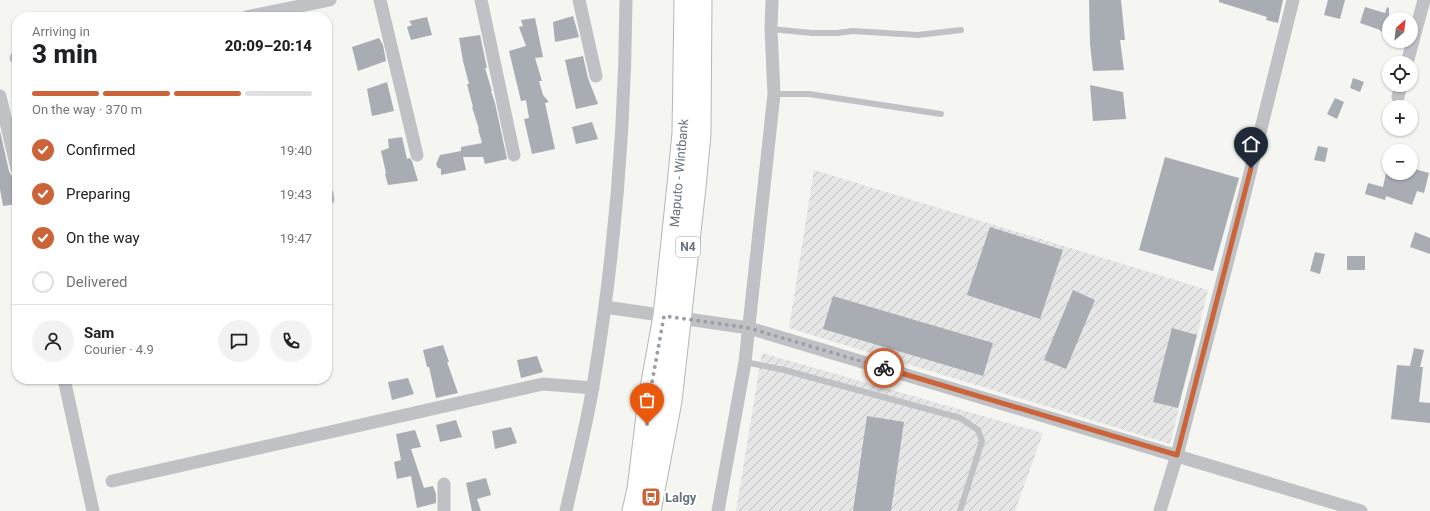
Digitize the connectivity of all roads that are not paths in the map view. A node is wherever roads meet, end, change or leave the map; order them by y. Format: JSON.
{"nodes":[{"id":1,"x":330,"y":0,"type":"edge"},
{"id":2,"x":380,"y":0,"type":"edge"},
{"id":3,"x":481,"y":0,"type":"edge"},
{"id":4,"x":579,"y":0,"type":"edge"},
{"id":5,"x":626,"y":0,"type":"edge"},
{"id":6,"x":685,"y":0,"type":"edge"},
{"id":7,"x":701,"y":0,"type":"edge"},
{"id":8,"x":772,"y":0,"type":"edge"},
{"id":9,"x":1293,"y":0,"type":"edge"},
{"id":10,"x":1424,"y":0,"type":"edge"},
{"id":11,"x":289,"y":12,"type":"edge"},
{"id":12,"x":771,"y":30,"type":"junction"},
{"id":13,"x":961,"y":30,"type":"dead end"},
{"id":14,"x":1409,"y":56,"type":"edge"},
{"id":15,"x":596,"y":76,"type":"dead end"},
{"id":16,"x":774,"y":94,"type":"junction"},
{"id":17,"x":0,"y":96,"type":"edge"},
{"id":18,"x":941,"y":114,"type":"dead end"},
{"id":19,"x":12,"y":148,"type":"edge"},
{"id":20,"x":417,"y":155,"type":"dead end"},
{"id":21,"x":514,"y":155,"type":"dead end"},
{"id":22,"x":605,"y":307,"type":"junction"},
{"id":23,"x":672,"y":317,"type":"junction"},
{"id":24,"x":749,"y":328,"type":"junction"},
{"id":25,"x":745,"y":362,"type":"junction"},
{"id":26,"x":65,"y":384,"type":"edge"},
{"id":27,"x":593,"y":388,"type":"junction"},
{"id":28,"x":1177,"y":455,"type":"junction"},
{"id":29,"x":112,"y":481,"type":"dead end"},
{"id":30,"x":444,"y":484,"type":"dead end"},
{"id":31,"x":93,"y":511,"type":"edge"},
{"id":32,"x":444,"y":511,"type":"edge"},
{"id":33,"x":566,"y":511,"type":"edge"},
{"id":34,"x":633,"y":511,"type":"edge"},
{"id":35,"x":650,"y":511,"type":"edge"},
{"id":36,"x":718,"y":511,"type":"edge"},
{"id":37,"x":960,"y":511,"type":"edge"},
{"id":38,"x":1160,"y":511,"type":"edge"},
{"id":39,"x":1361,"y":511,"type":"edge"}],
"edges":[{"from":1,"to":11,"type":"street"},
{"from":2,"to":20,"type":"street"},
{"from":3,"to":21,"type":"street"},
{"from":4,"to":15,"type":"street"},
{"from":5,"to":22,"type":"street"},
{"from":6,"to":23,"type":"highway","name":"Maputo - Wintbank","number":"N4"},
{"from":7,"to":23,"type":"highway","name":"Maputo - Wintbank","number":"N4"},
{"from":8,"to":12,"type":"street"},
{"from":9,"to":28,"type":"street"},
{"from":10,"to":14,"type":"street"},
{"from":12,"to":13,"type":"lane"},
{"from":12,"to":16,"type":"street"},
{"from":16,"to":18,"type":"lane"},
{"from":16,"to":24,"type":"street"},
{"from":17,"to":19,"type":"street"},
{"from":22,"to":23,"type":"street"},
{"from":22,"to":27,"type":"street"},
{"from":23,"to":24,"type":"street"},
{"from":23,"to":34,"type":"highway","name":"Maputo - Wintbank","number":"N4"},
{"from":23,"to":35,"type":"highway","name":"Maputo - Wintbank","number":"N4"},
{"from":24,"to":25,"type":"street"},
{"from":24,"to":28,"type":"street"},
{"from":25,"to":36,"type":"street"},
{"from":25,"to":37,"type":"lane"},
{"from":26,"to":31,"type":"street"},
{"from":27,"to":29,"type":"street"},
{"from":27,"to":33,"type":"street"},
{"from":28,"to":38,"type":"street"},
{"from":28,"to":39,"type":"street"},
{"from":30,"to":32,"type":"street"}]}
